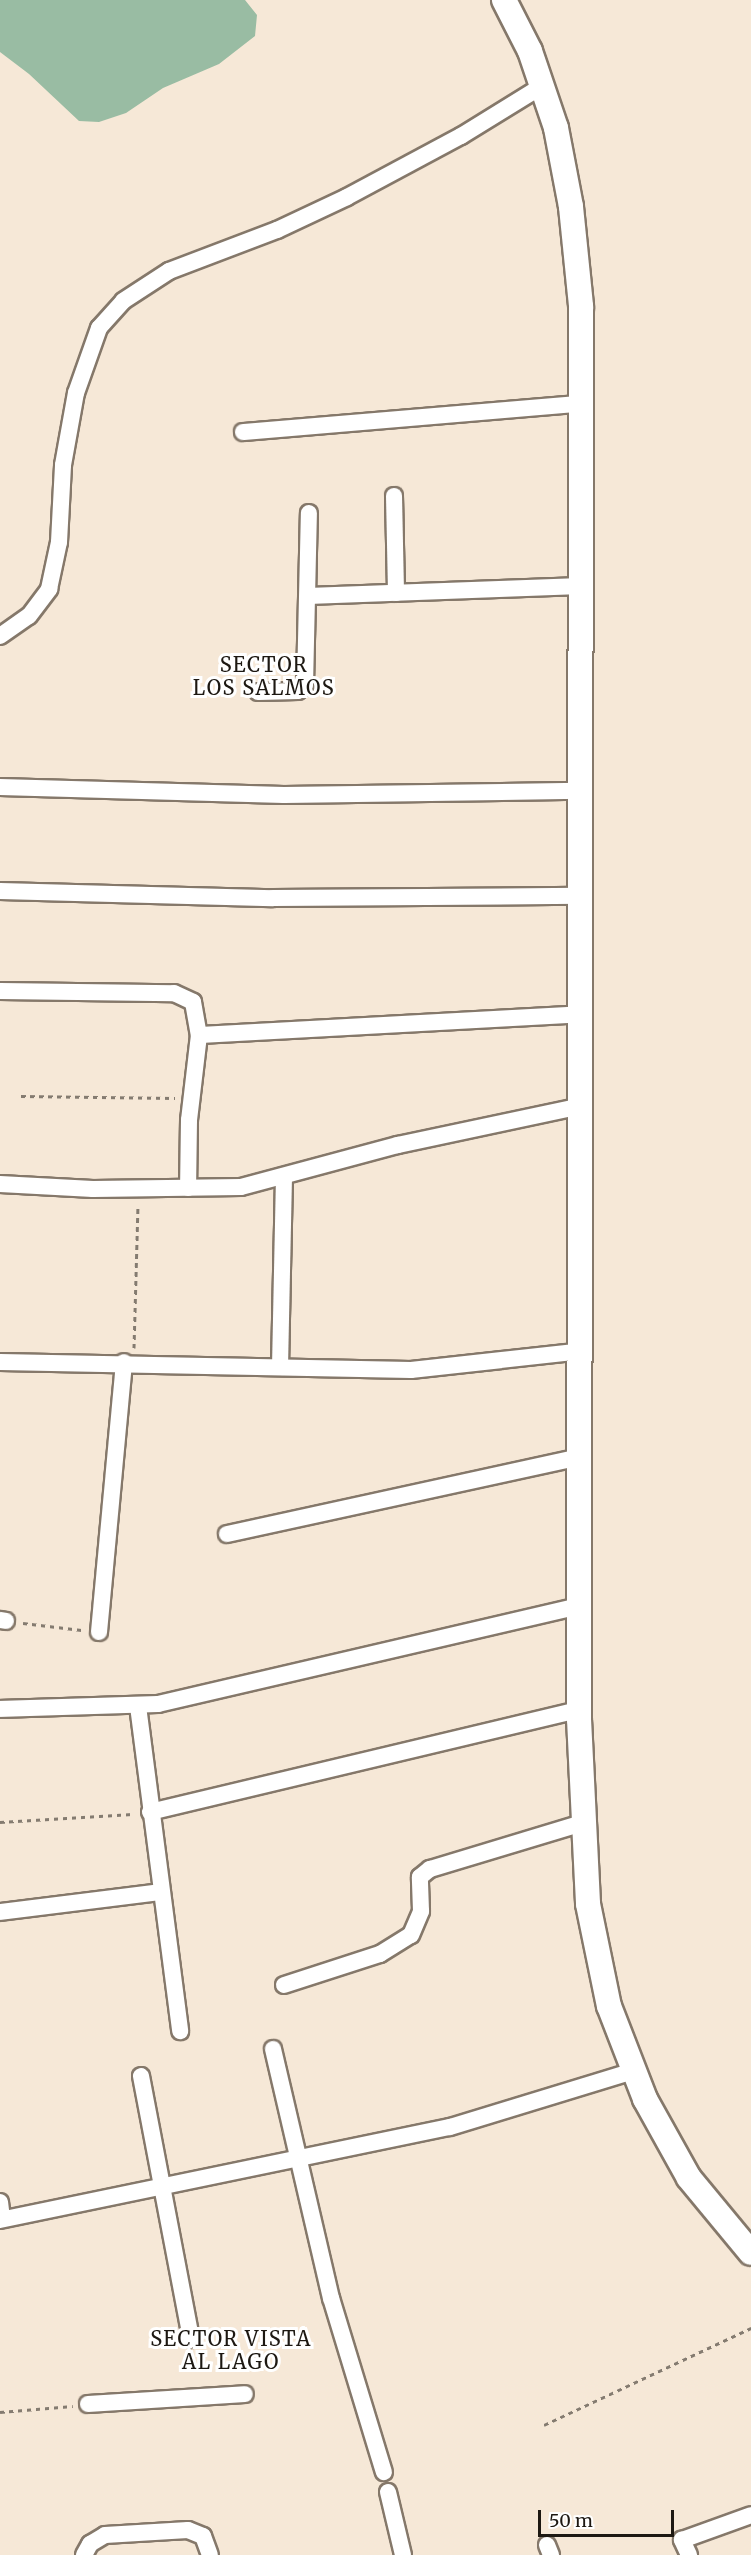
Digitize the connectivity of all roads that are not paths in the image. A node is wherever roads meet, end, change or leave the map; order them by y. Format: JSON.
{"nodes":[{"id":1,"x":504,"y":0,"type":"edge"},
{"id":2,"x":542,"y":86,"type":"junction"},
{"id":3,"x":579,"y":404,"type":"junction"},
{"id":4,"x":243,"y":432,"type":"dead end"},
{"id":5,"x":394,"y":496,"type":"dead end"},
{"id":6,"x":309,"y":513,"type":"dead end"},
{"id":7,"x":580,"y":586,"type":"junction"},
{"id":8,"x":396,"y":593,"type":"junction"},
{"id":9,"x":309,"y":596,"type":"junction"},
{"id":10,"x":0,"y":636,"type":"edge"},
{"id":11,"x":258,"y":692,"type":"dead end"},
{"id":12,"x":0,"y":787,"type":"edge"},
{"id":13,"x":580,"y":790,"type":"junction"},
{"id":14,"x":0,"y":891,"type":"edge"},
{"id":15,"x":581,"y":896,"type":"junction"},
{"id":16,"x":0,"y":991,"type":"edge"},
{"id":17,"x":582,"y":1014,"type":"junction"},
{"id":18,"x":199,"y":1035,"type":"junction"},
{"id":19,"x":582,"y":1106,"type":"junction"},
{"id":20,"x":284,"y":1176,"type":"junction"},
{"id":21,"x":0,"y":1184,"type":"edge"},
{"id":22,"x":188,"y":1188,"type":"junction"},
{"id":23,"x":582,"y":1351,"type":"junction"},
{"id":24,"x":0,"y":1362,"type":"edge"},
{"id":25,"x":129,"y":1362,"type":"junction"},
{"id":26,"x":280,"y":1367,"type":"junction"},
{"id":27,"x":580,"y":1456,"type":"junction"},
{"id":28,"x":227,"y":1534,"type":"dead end"},
{"id":29,"x":580,"y":1606,"type":"junction"},
{"id":30,"x":99,"y":1632,"type":"road end"},
{"id":31,"x":138,"y":1706,"type":"junction"},
{"id":32,"x":0,"y":1709,"type":"edge"},
{"id":33,"x":579,"y":1710,"type":"junction"},
{"id":34,"x":150,"y":1812,"type":"junction"},
{"id":35,"x":582,"y":1823,"type":"junction"},
{"id":36,"x":160,"y":1892,"type":"junction"},
{"id":37,"x":0,"y":1912,"type":"edge"},
{"id":38,"x":284,"y":1985,"type":"dead end"},
{"id":39,"x":180,"y":2031,"type":"dead end"},
{"id":40,"x":273,"y":2049,"type":"dead end"},
{"id":41,"x":633,"y":2071,"type":"junction"},
{"id":42,"x":141,"y":2076,"type":"dead end"},
{"id":43,"x":299,"y":2160,"type":"junction"},
{"id":44,"x":162,"y":2187,"type":"junction"},
{"id":45,"x":0,"y":2202,"type":"edge"},
{"id":46,"x":1,"y":2220,"type":"edge"},
{"id":47,"x":751,"y":2253,"type":"edge"},
{"id":48,"x":190,"y":2339,"type":"dead end"},
{"id":49,"x":245,"y":2394,"type":"dead end"},
{"id":50,"x":88,"y":2404,"type":"road end"},
{"id":51,"x":384,"y":2472,"type":"dead end"},
{"id":52,"x":388,"y":2492,"type":"dead end"},
{"id":53,"x":751,"y":2515,"type":"edge"},
{"id":54,"x":84,"y":2555,"type":"edge"},
{"id":55,"x":210,"y":2555,"type":"edge"},
{"id":56,"x":402,"y":2555,"type":"edge"},
{"id":57,"x":689,"y":2555,"type":"edge"}],
"edges":[{"from":1,"to":2,"type":"street"},
{"from":2,"to":3,"type":"street"},
{"from":2,"to":10,"type":"street"},
{"from":3,"to":4,"type":"street"},
{"from":3,"to":7,"type":"street"},
{"from":5,"to":8,"type":"street"},
{"from":6,"to":9,"type":"street"},
{"from":7,"to":8,"type":"street"},
{"from":7,"to":13,"type":"street"},
{"from":8,"to":9,"type":"street"},
{"from":9,"to":11,"type":"street"},
{"from":12,"to":13,"type":"street"},
{"from":13,"to":15,"type":"street"},
{"from":14,"to":15,"type":"street"},
{"from":15,"to":17,"type":"street"},
{"from":16,"to":18,"type":"street"},
{"from":17,"to":18,"type":"street"},
{"from":17,"to":19,"type":"street"},
{"from":18,"to":22,"type":"street"},
{"from":19,"to":20,"type":"street"},
{"from":19,"to":23,"type":"street"},
{"from":20,"to":22,"type":"street"},
{"from":20,"to":26,"type":"street"},
{"from":21,"to":22,"type":"street"},
{"from":23,"to":26,"type":"street"},
{"from":23,"to":27,"type":"street"},
{"from":24,"to":25,"type":"street"},
{"from":25,"to":26,"type":"street"},
{"from":25,"to":30,"type":"street"},
{"from":27,"to":28,"type":"street"},
{"from":27,"to":29,"type":"street"},
{"from":29,"to":31,"type":"street"},
{"from":29,"to":33,"type":"street"},
{"from":31,"to":32,"type":"street"},
{"from":31,"to":34,"type":"street"},
{"from":33,"to":34,"type":"street"},
{"from":33,"to":35,"type":"street"},
{"from":34,"to":36,"type":"street"},
{"from":35,"to":38,"type":"street"},
{"from":35,"to":41,"type":"street"},
{"from":36,"to":37,"type":"street"},
{"from":36,"to":39,"type":"street"},
{"from":40,"to":43,"type":"street"},
{"from":41,"to":43,"type":"street"},
{"from":41,"to":47,"type":"street"},
{"from":42,"to":44,"type":"street"},
{"from":43,"to":44,"type":"street"},
{"from":43,"to":51,"type":"street"},
{"from":44,"to":46,"type":"street"},
{"from":44,"to":48,"type":"street"},
{"from":45,"to":46,"type":"street"},
{"from":49,"to":50,"type":"street"},
{"from":52,"to":56,"type":"street"},
{"from":53,"to":57,"type":"street"},
{"from":54,"to":55,"type":"street"}]}
